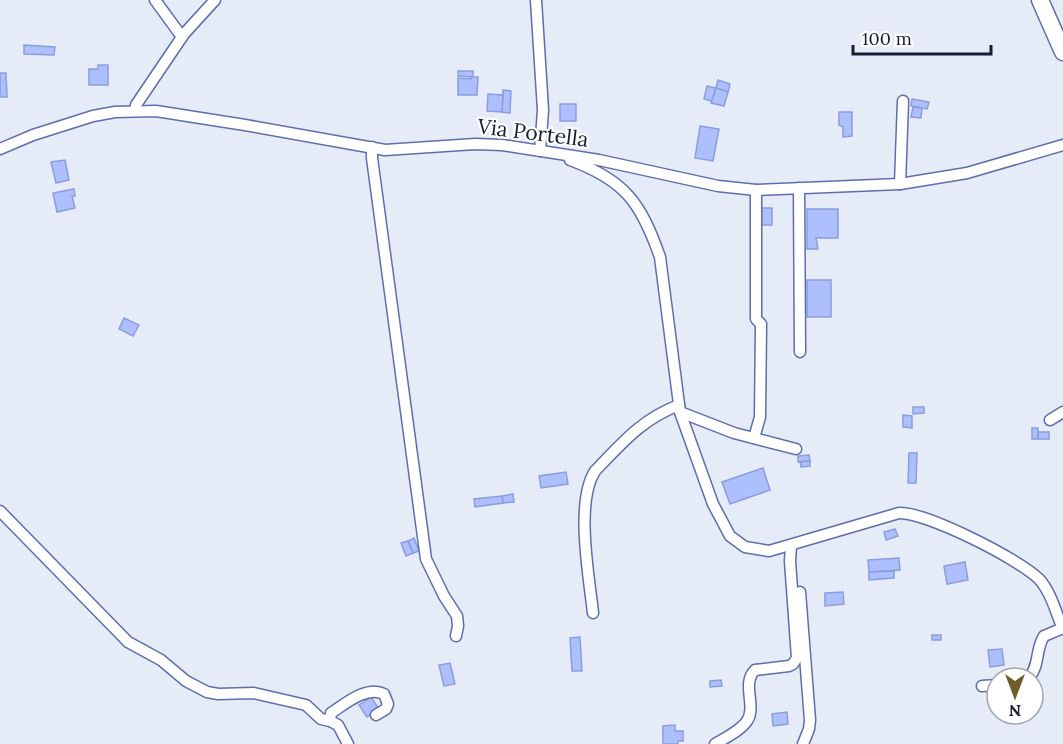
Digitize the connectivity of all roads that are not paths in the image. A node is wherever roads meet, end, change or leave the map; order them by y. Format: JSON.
{"nodes":[{"id":1,"x":155,"y":0,"type":"edge"},
{"id":2,"x":215,"y":0,"type":"edge"},
{"id":3,"x":536,"y":0,"type":"edge"},
{"id":4,"x":1040,"y":0,"type":"edge"},
{"id":5,"x":182,"y":37,"type":"junction"},
{"id":6,"x":1063,"y":52,"type":"edge"},
{"id":7,"x":903,"y":101,"type":"dead end"},
{"id":8,"x":136,"y":111,"type":"junction"},
{"id":9,"x":1063,"y":145,"type":"edge"},
{"id":10,"x":372,"y":147,"type":"junction"},
{"id":11,"x":0,"y":149,"type":"edge"},
{"id":12,"x":545,"y":152,"type":"junction"},
{"id":13,"x":626,"y":166,"type":"junction"},
{"id":14,"x":618,"y":184,"type":"junction"},
{"id":15,"x":900,"y":184,"type":"junction"},
{"id":16,"x":799,"y":188,"type":"junction"},
{"id":17,"x":756,"y":190,"type":"junction"},
{"id":18,"x":800,"y":352,"type":"dead end"},
{"id":19,"x":680,"y":409,"type":"junction"},
{"id":20,"x":1063,"y":412,"type":"edge"},
{"id":21,"x":1050,"y":420,"type":"dead end"},
{"id":22,"x":754,"y":438,"type":"junction"},
{"id":23,"x":796,"y":449,"type":"dead end"},
{"id":24,"x":0,"y":511,"type":"edge"},
{"id":25,"x":792,"y":550,"type":"junction"},
{"id":26,"x":592,"y":613,"type":"dead end"},
{"id":27,"x":1063,"y":628,"type":"edge"},
{"id":28,"x":456,"y":636,"type":"dead end"},
{"id":29,"x":1036,"y":666,"type":"edge"},
{"id":30,"x":982,"y":686,"type":"dead end"},
{"id":31,"x":985,"y":686,"type":"edge"},
{"id":32,"x":376,"y":716,"type":"dead end"},
{"id":33,"x":330,"y":720,"type":"junction"},
{"id":34,"x":348,"y":744,"type":"edge"},
{"id":35,"x":716,"y":744,"type":"edge"},
{"id":36,"x":803,"y":744,"type":"edge"}],
"edges":[{"from":1,"to":5,"type":"street"},
{"from":2,"to":5,"type":"street"},
{"from":3,"to":12,"type":"street"},
{"from":4,"to":6,"type":"main road"},
{"from":5,"to":8,"type":"street"},
{"from":7,"to":15,"type":"street"},
{"from":8,"to":10,"type":"street","name":"Via Portella"},
{"from":8,"to":11,"type":"street","name":"Via Portella"},
{"from":9,"to":15,"type":"street","name":"Via Portella"},
{"from":10,"to":12,"type":"street","name":"Via Portella"},
{"from":10,"to":28,"type":"street"},
{"from":12,"to":13,"type":"street","name":"Via Portella"},
{"from":12,"to":14,"type":"street"},
{"from":13,"to":14,"type":"street"},
{"from":13,"to":17,"type":"street","name":"Via Portella"},
{"from":14,"to":19,"type":"street"},
{"from":15,"to":16,"type":"street","name":"Via Portella"},
{"from":16,"to":17,"type":"street","name":"Via Portella"},
{"from":16,"to":18,"type":"street"},
{"from":17,"to":22,"type":"street"},
{"from":19,"to":22,"type":"street"},
{"from":19,"to":25,"type":"street"},
{"from":19,"to":26,"type":"street"},
{"from":20,"to":21,"type":"street"},
{"from":22,"to":23,"type":"street"},
{"from":24,"to":33,"type":"street"},
{"from":25,"to":27,"type":"street"},
{"from":25,"to":35,"type":"street"},
{"from":25,"to":36,"type":"street"},
{"from":27,"to":29,"type":"street"},
{"from":30,"to":31,"type":"street"},
{"from":32,"to":33,"type":"street"},
{"from":33,"to":34,"type":"street"}]}
